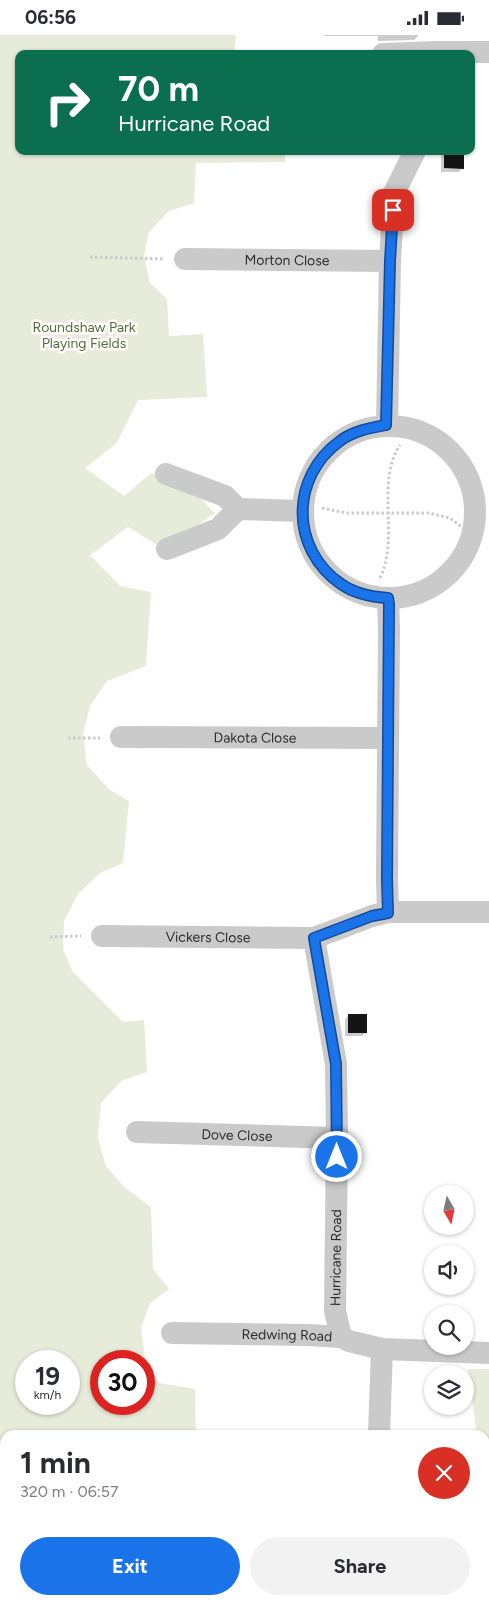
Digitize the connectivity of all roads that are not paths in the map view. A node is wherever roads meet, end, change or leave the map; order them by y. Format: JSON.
{"nodes":[{"id":1,"x":475,"y":52,"type":"edge"},
{"id":2,"x":489,"y":52,"type":"edge"},
{"id":3,"x":413,"y":155,"type":"edge"},
{"id":4,"x":186,"y":259,"type":"road end"},
{"id":5,"x":390,"y":261,"type":"junction"},
{"id":6,"x":386,"y":425,"type":"junction"},
{"id":7,"x":166,"y":474,"type":"dead end"},
{"id":8,"x":302,"y":506,"type":"junction"},
{"id":9,"x":238,"y":509,"type":"junction"},
{"id":10,"x":482,"y":511,"type":"edge"},
{"id":11,"x":167,"y":549,"type":"dead end"},
{"id":12,"x":378,"y":597,"type":"junction"},
{"id":13,"x":121,"y":737,"type":"road end"},
{"id":14,"x":388,"y":738,"type":"junction"},
{"id":15,"x":489,"y":912,"type":"edge"},
{"id":16,"x":388,"y":913,"type":"junction"},
{"id":17,"x":102,"y":935,"type":"road end"},
{"id":18,"x":314,"y":938,"type":"junction"},
{"id":19,"x":137,"y":1132,"type":"dead end"},
{"id":20,"x":337,"y":1137,"type":"junction"},
{"id":21,"x":172,"y":1333,"type":"dead end"},
{"id":22,"x":341,"y":1337,"type":"junction"},
{"id":23,"x":382,"y":1349,"type":"junction"},
{"id":24,"x":489,"y":1353,"type":"edge"},
{"id":25,"x":379,"y":1430,"type":"edge"}],
"edges":[{"from":1,"to":2,"type":"street"},
{"from":3,"to":5,"type":"street"},
{"from":4,"to":5,"type":"street","name":"Morton Close"},
{"from":5,"to":6,"type":"street"},
{"from":6,"to":8,"type":"street"},
{"from":6,"to":10,"type":"street"},
{"from":7,"to":9,"type":"street"},
{"from":8,"to":9,"type":"street"},
{"from":8,"to":12,"type":"street"},
{"from":9,"to":11,"type":"street"},
{"from":10,"to":12,"type":"street"},
{"from":12,"to":14,"type":"street"},
{"from":13,"to":14,"type":"street","name":"Dakota Close"},
{"from":14,"to":16,"type":"street"},
{"from":15,"to":16,"type":"street"},
{"from":16,"to":18,"type":"street"},
{"from":17,"to":18,"type":"street","name":"Vickers Close"},
{"from":18,"to":20,"type":"street","name":"Hurricane Road"},
{"from":19,"to":20,"type":"street","name":"Dove Close"},
{"from":20,"to":22,"type":"street","name":"Hurricane Road"},
{"from":21,"to":22,"type":"street","name":"Redwing Road"},
{"from":22,"to":23,"type":"street","name":"Redwing Road"},
{"from":23,"to":24,"type":"street","name":"Redwing Road"},
{"from":23,"to":25,"type":"street"}]}
